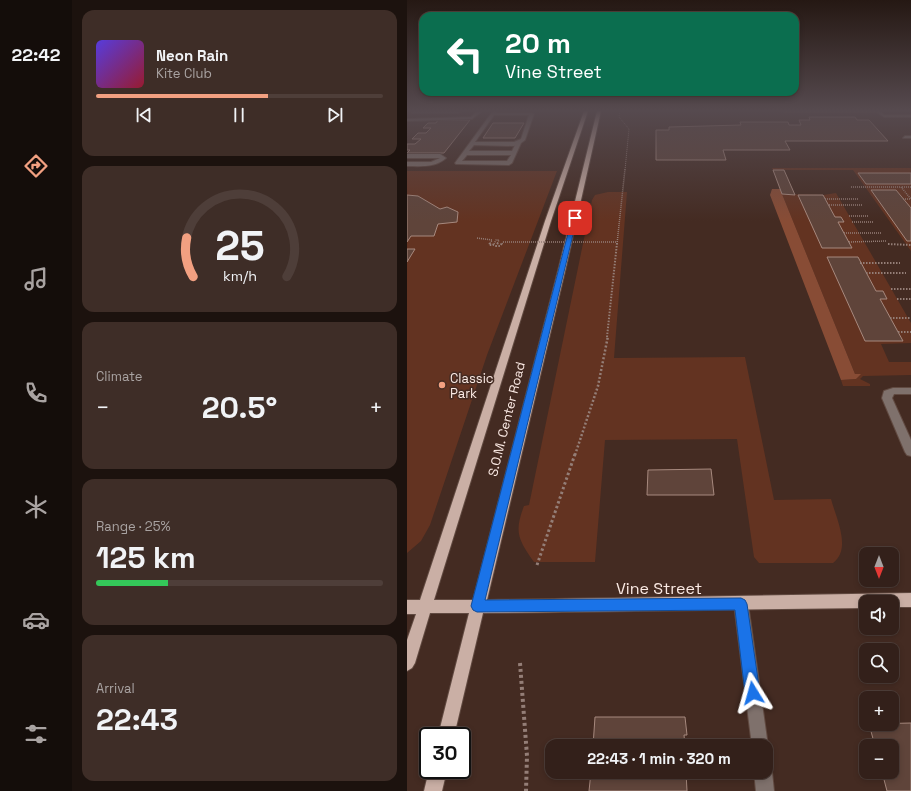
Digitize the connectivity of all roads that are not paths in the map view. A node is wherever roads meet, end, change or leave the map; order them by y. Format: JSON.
{"nodes":[{"id":1,"x":469,"y":148,"type":"edge"},
{"id":2,"x":517,"y":148,"type":"edge"},
{"id":3,"x":573,"y":148,"type":"edge"},
{"id":4,"x":591,"y":148,"type":"edge"},
{"id":5,"x":466,"y":153,"type":"junction"},
{"id":6,"x":515,"y":153,"type":"junction"},
{"id":7,"x":407,"y":156,"type":"edge"},
{"id":8,"x":407,"y":164,"type":"edge"},
{"id":9,"x":911,"y":391,"type":"edge"},
{"id":10,"x":911,"y":452,"type":"edge"},
{"id":11,"x":911,"y":600,"type":"edge"},
{"id":12,"x":741,"y":604,"type":"junction"},
{"id":13,"x":477,"y":606,"type":"junction"},
{"id":14,"x":407,"y":607,"type":"edge"},
{"id":15,"x":425,"y":607,"type":"junction"},
{"id":16,"x":407,"y":663,"type":"edge"},
{"id":17,"x":448,"y":727,"type":"edge"},
{"id":18,"x":758,"y":739,"type":"edge"},
{"id":19,"x":436,"y":779,"type":"edge"},
{"id":20,"x":764,"y":779,"type":"edge"},
{"id":21,"x":433,"y":791,"type":"edge"},
{"id":22,"x":765,"y":791,"type":"edge"}],
"edges":[{"from":1,"to":5,"type":"street"},
{"from":2,"to":6,"type":"street"},
{"from":3,"to":15,"type":"main road","name":"S.O.M. Center Road"},
{"from":4,"to":13,"type":"main road","name":"S.O.M. Center Road"},
{"from":5,"to":6,"type":"street"},
{"from":5,"to":6,"type":"street"},
{"from":7,"to":8,"type":"street"},
{"from":9,"to":10,"type":"street"},
{"from":11,"to":12,"type":"main road","name":"Vine Street"},
{"from":12,"to":13,"type":"main road","name":"Vine Street"},
{"from":12,"to":18,"type":"street"},
{"from":13,"to":15,"type":"main road","name":"Vine Street"},
{"from":13,"to":17,"type":"main road","name":"S.O.M. Center Road"},
{"from":14,"to":15,"type":"main road","name":"Vine Street"},
{"from":15,"to":16,"type":"main road","name":"S.O.M. Center Road"},
{"from":19,"to":21,"type":"main road"},
{"from":20,"to":22,"type":"street"}]}
